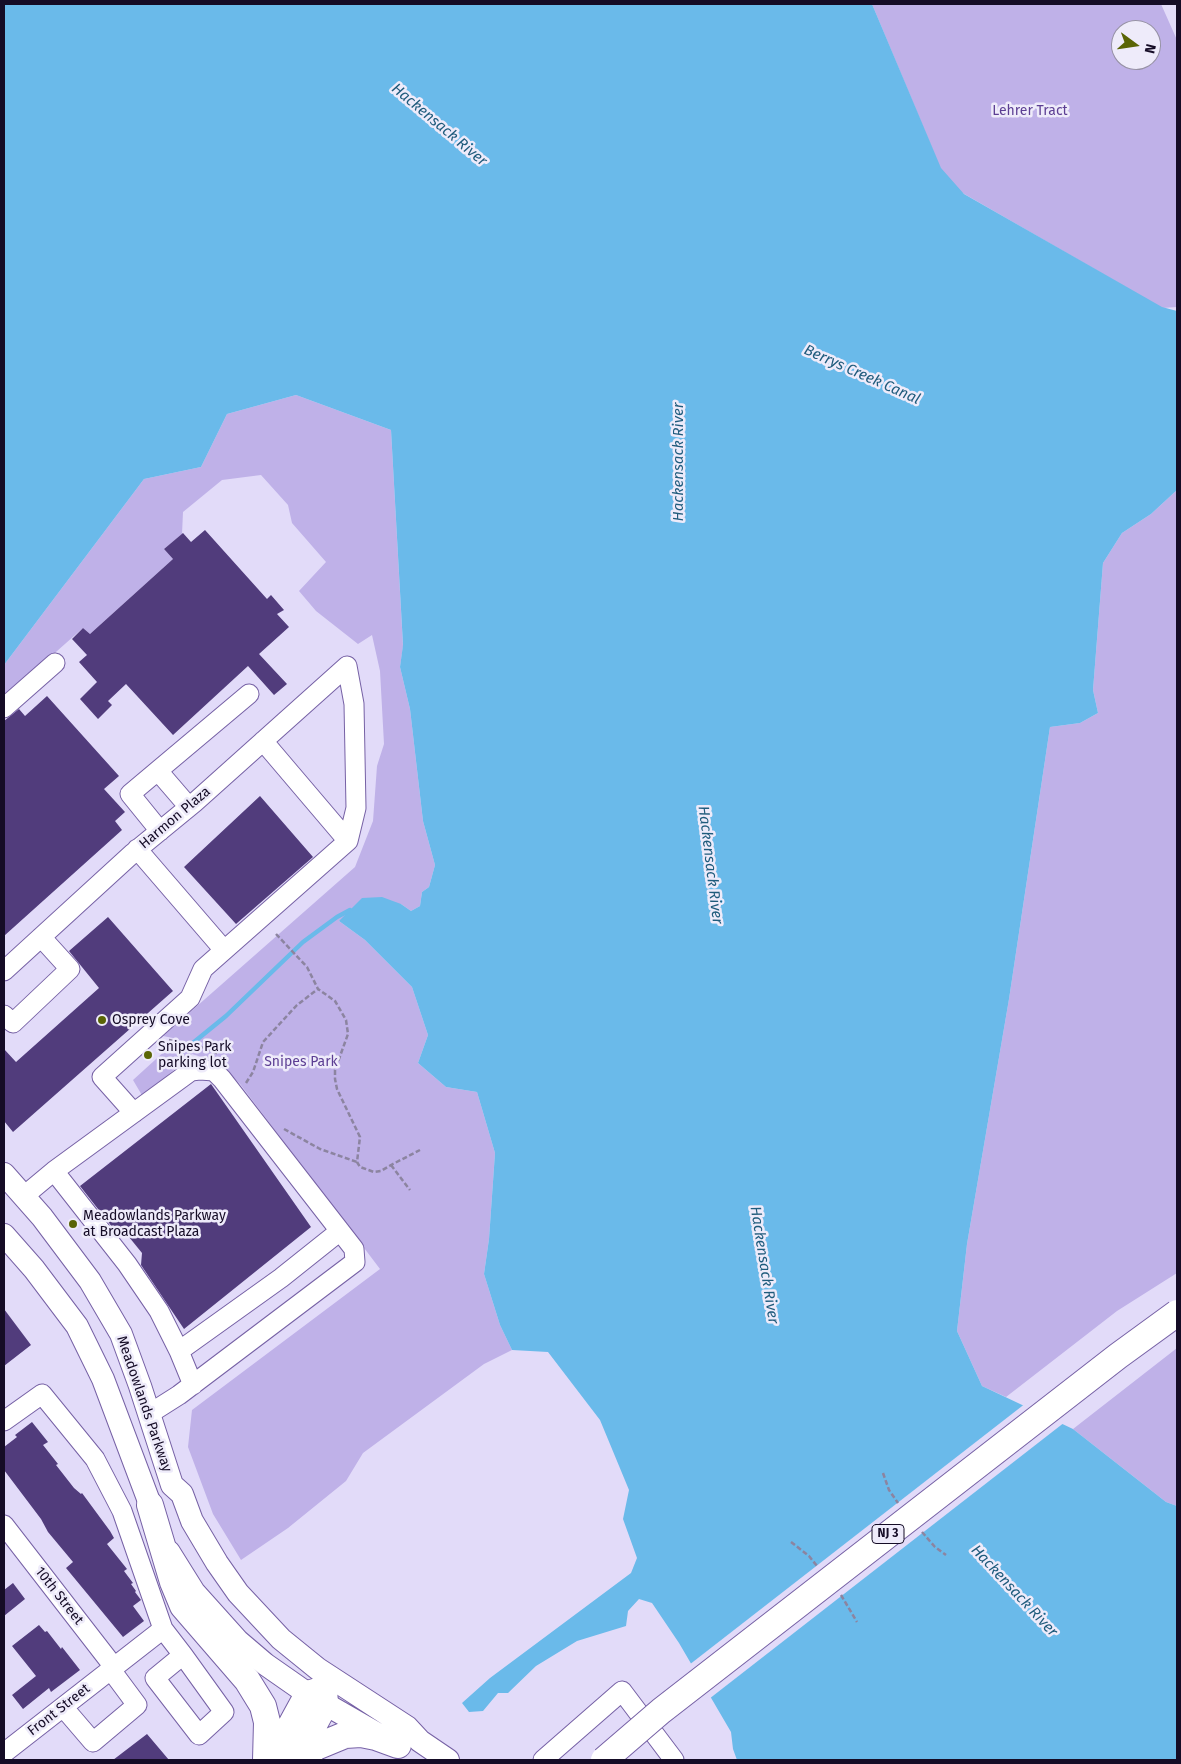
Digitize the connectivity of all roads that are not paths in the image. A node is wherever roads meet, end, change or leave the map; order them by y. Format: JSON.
{"nodes":[{"id":1,"x":56,"y":664,"type":"dead end"},
{"id":2,"x":250,"y":694,"type":"dead end"},
{"id":3,"x":4,"y":708,"type":"edge"},
{"id":4,"x":263,"y":741,"type":"junction"},
{"id":5,"x":158,"y":771,"type":"junction"},
{"id":6,"x":189,"y":807,"type":"junction"},
{"id":7,"x":160,"y":831,"type":"junction"},
{"id":8,"x":348,"y":841,"type":"junction"},
{"id":9,"x":137,"y":850,"type":"junction"},
{"id":10,"x":40,"y":937,"type":"junction"},
{"id":11,"x":224,"y":950,"type":"junction"},
{"id":12,"x":4,"y":971,"type":"edge"},
{"id":13,"x":4,"y":1015,"type":"edge"},
{"id":14,"x":134,"y":1113,"type":"junction"},
{"id":15,"x":54,"y":1171,"type":"junction"},
{"id":16,"x":4,"y":1174,"type":"edge"},
{"id":17,"x":24,"y":1196,"type":"junction"},
{"id":18,"x":340,"y":1231,"type":"junction"},
{"id":19,"x":4,"y":1235,"type":"edge"},
{"id":20,"x":292,"y":1269,"type":"junction"},
{"id":21,"x":309,"y":1296,"type":"junction"},
{"id":22,"x":1177,"y":1313,"type":"edge"},
{"id":23,"x":179,"y":1351,"type":"junction"},
{"id":24,"x":192,"y":1385,"type":"junction"},
{"id":25,"x":149,"y":1414,"type":"junction"},
{"id":26,"x":4,"y":1421,"type":"edge"},
{"id":27,"x":172,"y":1485,"type":"junction"},
{"id":28,"x":150,"y":1505,"type":"junction"},
{"id":29,"x":4,"y":1525,"type":"edge"},
{"id":30,"x":163,"y":1630,"type":"junction"},
{"id":31,"x":182,"y":1655,"type":"dead end"},
{"id":32,"x":112,"y":1668,"type":"junction"},
{"id":33,"x":319,"y":1696,"type":"junction"},
{"id":34,"x":63,"y":1706,"type":"junction"},
{"id":35,"x":413,"y":1749,"type":"edge"},
{"id":36,"x":4,"y":1753,"type":"edge"},
{"id":37,"x":266,"y":1760,"type":"edge"},
{"id":38,"x":272,"y":1760,"type":"edge"},
{"id":39,"x":295,"y":1760,"type":"edge"},
{"id":40,"x":300,"y":1760,"type":"edge"},
{"id":41,"x":448,"y":1760,"type":"edge"},
{"id":42,"x":543,"y":1760,"type":"edge"},
{"id":43,"x":604,"y":1760,"type":"edge"},
{"id":44,"x":674,"y":1760,"type":"edge"}],
"edges":[{"from":1,"to":3,"type":"street"},
{"from":2,"to":5,"type":"street"},
{"from":4,"to":6,"type":"street","name":"Harmon Plaza"},
{"from":4,"to":8,"type":"street"},
{"from":4,"to":8,"type":"street","name":"Harmon Plaza"},
{"from":5,"to":6,"type":"street"},
{"from":5,"to":7,"type":"street"},
{"from":6,"to":7,"type":"street","name":"Harmon Plaza"},
{"from":7,"to":9,"type":"street","name":"Harmon Plaza"},
{"from":8,"to":11,"type":"street"},
{"from":9,"to":10,"type":"street","name":"Harmon Plaza"},
{"from":9,"to":11,"type":"street"},
{"from":10,"to":12,"type":"street","name":"Harmon Plaza"},
{"from":10,"to":13,"type":"street"},
{"from":11,"to":14,"type":"street"},
{"from":14,"to":15,"type":"street"},
{"from":14,"to":18,"type":"street"},
{"from":15,"to":17,"type":"street"},
{"from":15,"to":23,"type":"street"},
{"from":16,"to":17,"type":"main road","name":"Meadowlands Parkway"},
{"from":17,"to":25,"type":"main road","name":"Meadowlands Parkway"},
{"from":18,"to":20,"type":"street"},
{"from":18,"to":21,"type":"street"},
{"from":19,"to":28,"type":"main road","name":"Meadowlands Parkway"},
{"from":20,"to":21,"type":"street"},
{"from":20,"to":23,"type":"street"},
{"from":21,"to":24,"type":"street"},
{"from":22,"to":43,"type":"highway","number":"NJ 3","bridge":true},
{"from":23,"to":24,"type":"street"},
{"from":24,"to":25,"type":"street"},
{"from":25,"to":27,"type":"main road","name":"Meadowlands Parkway"},
{"from":26,"to":30,"type":"street"},
{"from":27,"to":33,"type":"main road"},
{"from":27,"to":35,"type":"main road","name":"Meadowlands Parkway"},
{"from":28,"to":33,"type":"main road","name":"Meadowlands Parkway"},
{"from":28,"to":37,"type":"highway"},
{"from":29,"to":32,"type":"street","name":"10th Street"},
{"from":30,"to":31,"type":"street"},
{"from":30,"to":32,"type":"street","name":"Front Street"},
{"from":32,"to":34,"type":"street","name":"Front Street"},
{"from":32,"to":34,"type":"street","name":"10th Street"},
{"from":33,"to":35,"type":"main road","name":"Meadowlands Parkway"},
{"from":33,"to":38,"type":"highway"},
{"from":33,"to":39,"type":"highway"},
{"from":34,"to":36,"type":"street","name":"Front Street"},
{"from":35,"to":40,"type":"highway"},
{"from":35,"to":41,"type":"main road","name":"Meadowlands Parkway"},
{"from":42,"to":44,"type":"street"}]}
